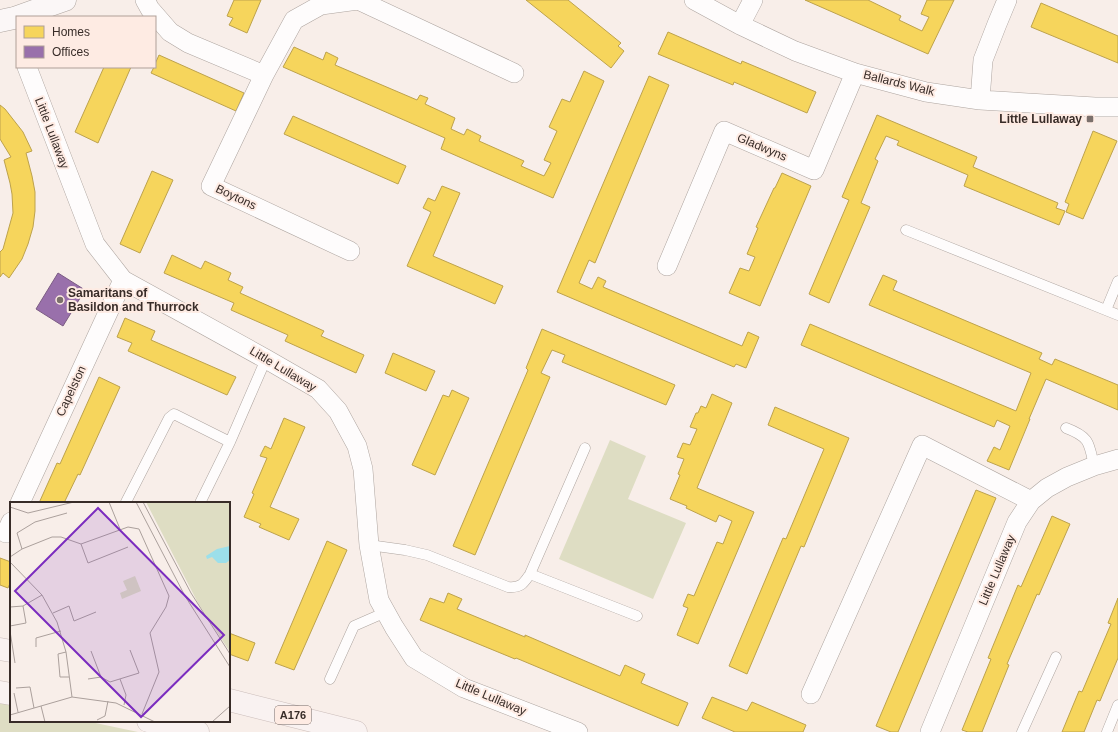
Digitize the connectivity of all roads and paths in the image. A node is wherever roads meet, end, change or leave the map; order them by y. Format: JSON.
{"nodes":[{"id":1,"x":65,"y":0,"type":"edge"},
{"id":2,"x":145,"y":0,"type":"edge"},
{"id":3,"x":358,"y":0,"type":"edge"},
{"id":4,"x":694,"y":0,"type":"edge"},
{"id":5,"x":752,"y":0,"type":"edge"},
{"id":6,"x":1007,"y":0,"type":"edge"},
{"id":7,"x":25,"y":16,"type":"edge"},
{"id":8,"x":740,"y":25,"type":"junction"},
{"id":9,"x":27,"y":68,"type":"edge"},
{"id":10,"x":514,"y":72,"type":"dead end"},
{"id":11,"x":855,"y":73,"type":"junction"},
{"id":12,"x":264,"y":75,"type":"junction"},
{"id":13,"x":980,"y":100,"type":"junction"},
{"id":14,"x":1118,"y":107,"type":"edge"},
{"id":15,"x":906,"y":230,"type":"dead end"},
{"id":16,"x":350,"y":251,"type":"dead end"},
{"id":17,"x":667,"y":266,"type":"dead end"},
{"id":18,"x":123,"y":280,"type":"junction"},
{"id":19,"x":1118,"y":281,"type":"edge"},
{"id":20,"x":1106,"y":310,"type":"junction"},
{"id":21,"x":1118,"y":316,"type":"edge"},
{"id":22,"x":266,"y":359,"type":"junction"},
{"id":23,"x":1066,"y":428,"type":"dead end"},
{"id":24,"x":230,"y":442,"type":"junction"},
{"id":25,"x":585,"y":448,"type":"dead end"},
{"id":26,"x":1118,"y":459,"type":"edge"},
{"id":27,"x":1094,"y":466,"type":"junction"},
{"id":28,"x":1031,"y":501,"type":"junction"},
{"id":29,"x":20,"y":502,"type":"edge"},
{"id":30,"x":126,"y":502,"type":"edge"},
{"id":31,"x":200,"y":502,"type":"edge"},
{"id":32,"x":369,"y":545,"type":"junction"},
{"id":33,"x":530,"y":574,"type":"junction"},
{"id":34,"x":386,"y":612,"type":"junction"},
{"id":35,"x":637,"y":616,"type":"dead end"},
{"id":36,"x":0,"y":649,"type":"edge"},
{"id":37,"x":10,"y":651,"type":"edge"},
{"id":38,"x":1056,"y":657,"type":"dead end"},
{"id":39,"x":330,"y":679,"type":"dead end"},
{"id":40,"x":0,"y":692,"type":"edge"},
{"id":41,"x":10,"y":694,"type":"edge"},
{"id":42,"x":812,"y":694,"type":"dead end"},
{"id":43,"x":230,"y":700,"type":"edge"},
{"id":44,"x":1118,"y":705,"type":"edge"},
{"id":45,"x":153,"y":722,"type":"edge"},
{"id":46,"x":198,"y":732,"type":"edge"},
{"id":47,"x":356,"y":732,"type":"edge"},
{"id":48,"x":578,"y":732,"type":"edge"},
{"id":49,"x":930,"y":732,"type":"edge"},
{"id":50,"x":1022,"y":732,"type":"edge"},
{"id":51,"x":1107,"y":732,"type":"edge"}],
"edges":[{"from":1,"to":7,"type":"street"},
{"from":2,"to":12,"type":"street"},
{"from":3,"to":10,"type":"street","name":"Boytons"},
{"from":3,"to":12,"type":"street","name":"Boytons"},
{"from":4,"to":8,"type":"street","name":"Ballards Walk"},
{"from":5,"to":8,"type":"street"},
{"from":6,"to":13,"type":"street"},
{"from":8,"to":11,"type":"street","name":"Ballards Walk"},
{"from":9,"to":18,"type":"street","name":"Little Lullaway"},
{"from":11,"to":13,"type":"street","name":"Ballards Walk"},
{"from":11,"to":17,"type":"street","name":"Gladwyns"},
{"from":12,"to":16,"type":"street","name":"Boytons"},
{"from":13,"to":14,"type":"street","name":"Ballards Walk"},
{"from":15,"to":20,"type":"lane"},
{"from":18,"to":22,"type":"street","name":"Little Lullaway"},
{"from":18,"to":29,"type":"street","name":"Capelston"},
{"from":19,"to":20,"type":"lane"},
{"from":20,"to":21,"type":"lane"},
{"from":22,"to":24,"type":"lane"},
{"from":22,"to":32,"type":"street","name":"Little Lullaway"},
{"from":23,"to":27,"type":"lane"},
{"from":24,"to":30,"type":"lane"},
{"from":24,"to":31,"type":"lane"},
{"from":25,"to":33,"type":"lane"},
{"from":26,"to":27,"type":"street","name":"Little Lullaway"},
{"from":27,"to":28,"type":"street","name":"Little Lullaway"},
{"from":28,"to":42,"type":"street"},
{"from":28,"to":49,"type":"street","name":"Little Lullaway"},
{"from":32,"to":33,"type":"lane"},
{"from":32,"to":34,"type":"street","name":"Little Lullaway"},
{"from":33,"to":35,"type":"lane"},
{"from":34,"to":39,"type":"lane"},
{"from":34,"to":48,"type":"street","name":"Little Lullaway"},
{"from":36,"to":37,"type":"main road"},
{"from":38,"to":50,"type":"lane"},
{"from":40,"to":41,"type":"main road"},
{"from":43,"to":47,"type":"main road","number":"A176"},
{"from":44,"to":51,"type":"lane"},
{"from":45,"to":46,"type":"main road"}]}
